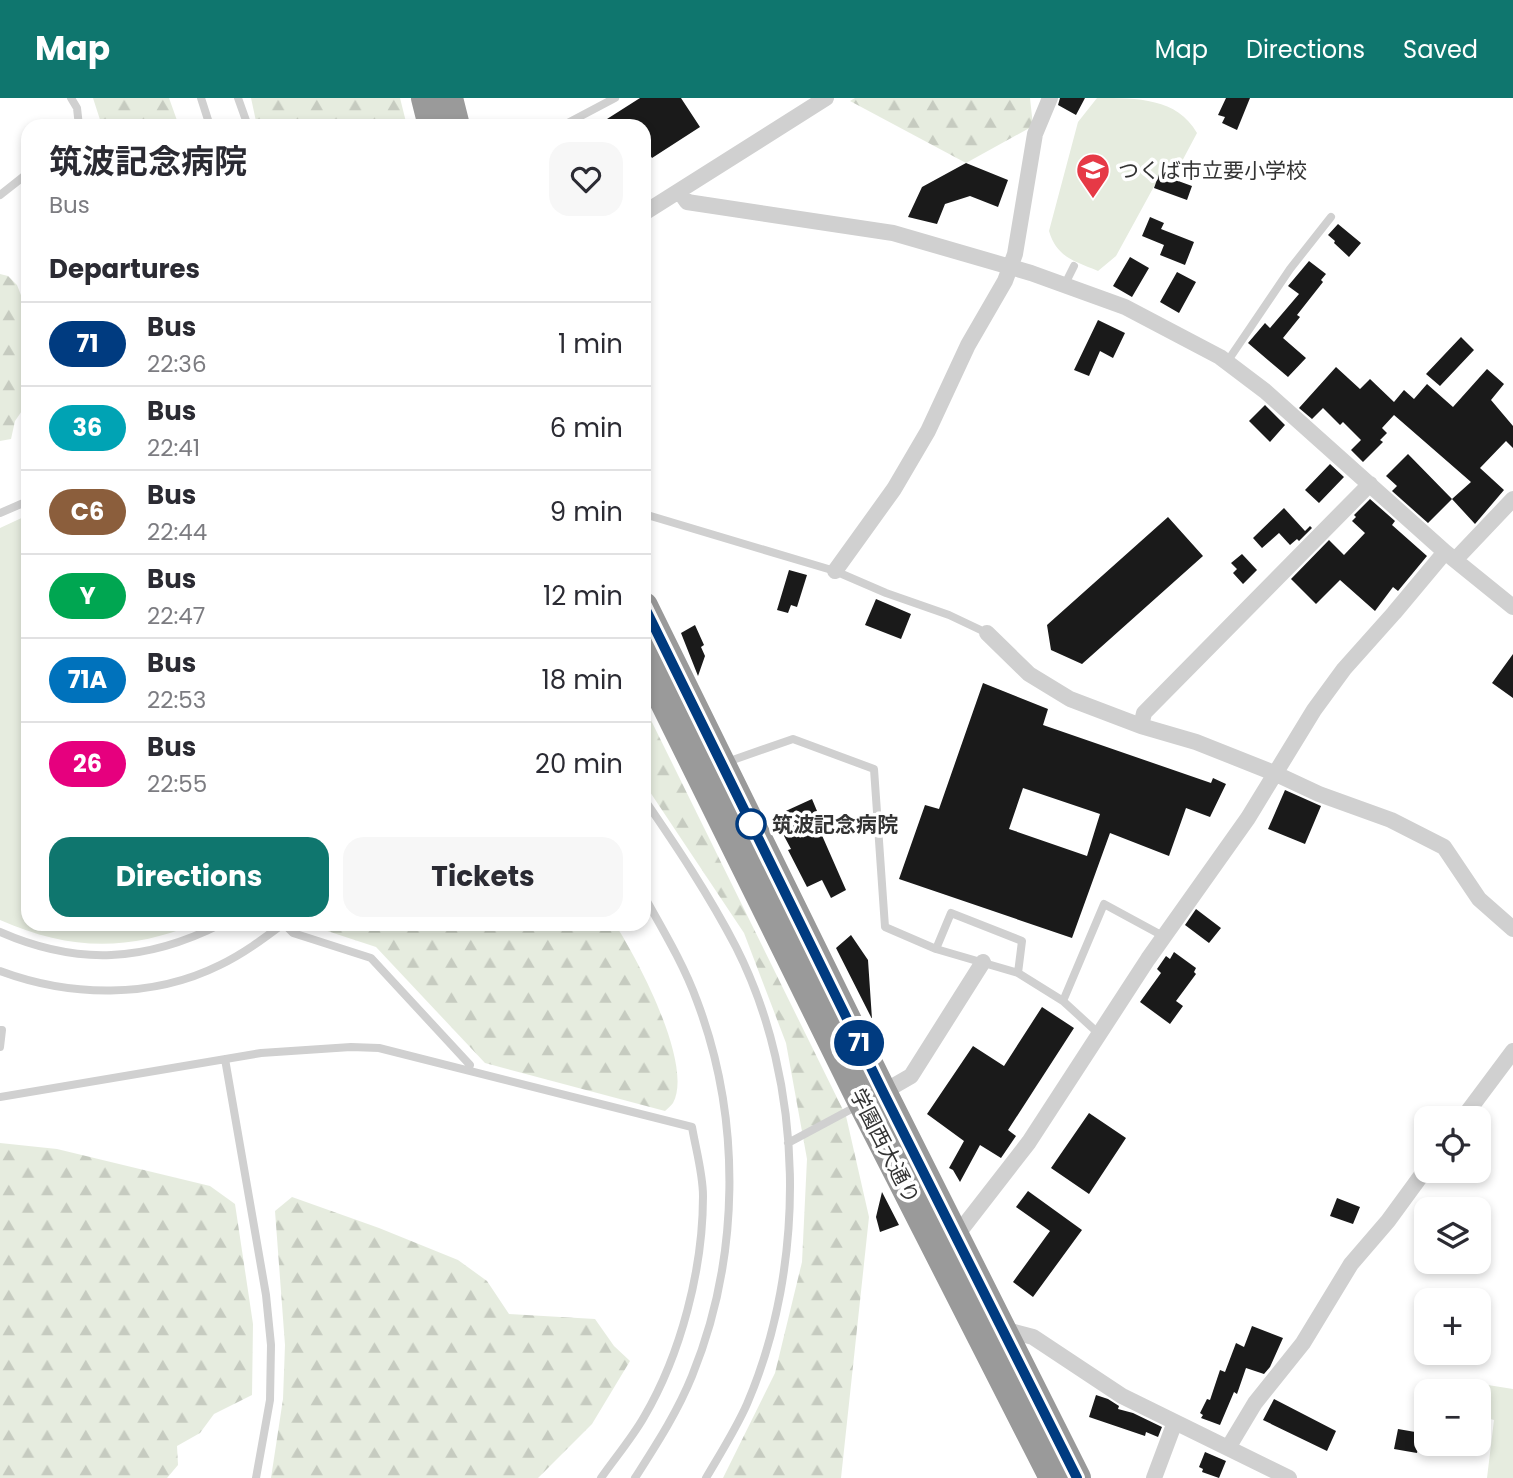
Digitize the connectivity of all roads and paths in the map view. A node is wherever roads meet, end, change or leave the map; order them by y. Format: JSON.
{"nodes":[{"id":1,"x":71,"y":98,"type":"edge"},
{"id":2,"x":201,"y":98,"type":"edge"},
{"id":3,"x":238,"y":98,"type":"edge"},
{"id":4,"x":425,"y":98,"type":"edge"},
{"id":5,"x":449,"y":98,"type":"edge"},
{"id":6,"x":615,"y":98,"type":"edge"},
{"id":7,"x":1050,"y":98,"type":"edge"},
{"id":8,"x":824,"y":99,"type":"edge"},
{"id":9,"x":79,"y":119,"type":"edge"},
{"id":10,"x":208,"y":119,"type":"edge"},
{"id":11,"x":246,"y":119,"type":"edge"},
{"id":12,"x":430,"y":119,"type":"edge"},
{"id":13,"x":454,"y":119,"type":"edge"},
{"id":14,"x":575,"y":119,"type":"edge"},
{"id":15,"x":21,"y":178,"type":"edge"},
{"id":16,"x":680,"y":192,"type":"junction"},
{"id":17,"x":0,"y":195,"type":"edge"},
{"id":18,"x":651,"y":210,"type":"edge"},
{"id":19,"x":1331,"y":216,"type":"dead end"},
{"id":20,"x":1074,"y":266,"type":"dead end"},
{"id":21,"x":1010,"y":267,"type":"junction"},
{"id":22,"x":1064,"y":287,"type":"junction"},
{"id":23,"x":1227,"y":362,"type":"junction"},
{"id":24,"x":1370,"y":484,"type":"junction"},
{"id":25,"x":1513,"y":499,"type":"edge"},
{"id":26,"x":21,"y":504,"type":"edge"},
{"id":27,"x":0,"y":513,"type":"edge"},
{"id":28,"x":651,"y":516,"type":"edge"},
{"id":29,"x":1450,"y":556,"type":"junction"},
{"id":30,"x":835,"y":572,"type":"junction"},
{"id":31,"x":1513,"y":607,"type":"edge"},
{"id":32,"x":651,"y":621,"type":"edge"},
{"id":33,"x":987,"y":633,"type":"joint"},
{"id":34,"x":651,"y":675,"type":"edge"},
{"id":35,"x":1141,"y":726,"type":"junction"},
{"id":36,"x":722,"y":764,"type":"junction"},
{"id":37,"x":1274,"y":773,"type":"junction"},
{"id":38,"x":651,"y":809,"type":"edge"},
{"id":39,"x":651,"y":911,"type":"edge"},
{"id":40,"x":1513,"y":929,"type":"edge"},
{"id":41,"x":207,"y":931,"type":"edge"},
{"id":42,"x":274,"y":931,"type":"edge"},
{"id":43,"x":291,"y":931,"type":"edge"},
{"id":44,"x":0,"y":932,"type":"edge"},
{"id":45,"x":1163,"y":936,"type":"junction"},
{"id":46,"x":936,"y":949,"type":"junction"},
{"id":47,"x":982,"y":962,"type":"junction"},
{"id":48,"x":0,"y":971,"type":"edge"},
{"id":49,"x":1018,"y":973,"type":"junction"},
{"id":50,"x":1063,"y":1001,"type":"junction"},
{"id":51,"x":0,"y":1030,"type":"edge"},
{"id":52,"x":1098,"y":1033,"type":"junction"},
{"id":53,"x":0,"y":1047,"type":"edge"},
{"id":54,"x":1513,"y":1051,"type":"edge"},
{"id":55,"x":225,"y":1059,"type":"junction"},
{"id":56,"x":468,"y":1070,"type":"junction"},
{"id":57,"x":0,"y":1097,"type":"edge"},
{"id":58,"x":872,"y":1098,"type":"junction"},
{"id":59,"x":1472,"y":1106,"type":"edge"},
{"id":60,"x":788,"y":1143,"type":"junction"},
{"id":61,"x":1416,"y":1183,"type":"edge"},
{"id":62,"x":949,"y":1246,"type":"junction"},
{"id":63,"x":1003,"y":1329,"type":"junction"},
{"id":64,"x":1175,"y":1422,"type":"junction"},
{"id":65,"x":1228,"y":1448,"type":"junction"},
{"id":66,"x":256,"y":1478,"type":"edge"},
{"id":67,"x":601,"y":1478,"type":"edge"},
{"id":68,"x":635,"y":1478,"type":"edge"},
{"id":69,"x":706,"y":1478,"type":"edge"},
{"id":70,"x":1053,"y":1478,"type":"edge"},
{"id":71,"x":1077,"y":1478,"type":"edge"},
{"id":72,"x":1154,"y":1478,"type":"edge"},
{"id":73,"x":1289,"y":1478,"type":"edge"}],
"edges":[{"from":1,"to":9,"type":"lane"},
{"from":2,"to":10,"type":"lane"},
{"from":3,"to":11,"type":"lane"},
{"from":4,"to":12,"type":"highway"},
{"from":5,"to":13,"type":"highway"},
{"from":6,"to":14,"type":"lane"},
{"from":7,"to":21,"type":"street"},
{"from":8,"to":16,"type":"street"},
{"from":15,"to":17,"type":"lane"},
{"from":16,"to":18,"type":"street"},
{"from":16,"to":21,"type":"street"},
{"from":19,"to":23,"type":"lane"},
{"from":20,"to":22,"type":"lane"},
{"from":21,"to":22,"type":"street"},
{"from":21,"to":30,"type":"street"},
{"from":22,"to":23,"type":"street"},
{"from":23,"to":24,"type":"street"},
{"from":24,"to":29,"type":"street"},
{"from":24,"to":35,"type":"street"},
{"from":25,"to":29,"type":"street"},
{"from":26,"to":27,"type":"lane"},
{"from":28,"to":30,"type":"lane"},
{"from":29,"to":31,"type":"street"},
{"from":29,"to":37,"type":"street"},
{"from":30,"to":33,"type":"lane"},
{"from":32,"to":36,"type":"highway","name":"学園西大通り"},
{"from":33,"to":35,"type":"street"},
{"from":34,"to":58,"type":"highway","name":"学園西大通り"},
{"from":35,"to":37,"type":"street"},
{"from":36,"to":46,"type":"lane"},
{"from":36,"to":58,"type":"highway","name":"学園西大通り"},
{"from":37,"to":40,"type":"street"},
{"from":37,"to":45,"type":"street"},
{"from":38,"to":60,"type":"lane"},
{"from":39,"to":68,"type":"lane"},
{"from":41,"to":44,"type":"lane"},
{"from":42,"to":48,"type":"lane"},
{"from":43,"to":56,"type":"lane"},
{"from":45,"to":50,"type":"lane"},
{"from":45,"to":52,"type":"street"},
{"from":46,"to":47,"type":"lane"},
{"from":46,"to":49,"type":"lane"},
{"from":47,"to":49,"type":"lane"},
{"from":47,"to":58,"type":"street"},
{"from":49,"to":50,"type":"lane"},
{"from":50,"to":52,"type":"lane"},
{"from":51,"to":53,"type":"lane"},
{"from":52,"to":62,"type":"street"},
{"from":54,"to":59,"type":"street"},
{"from":55,"to":56,"type":"lane"},
{"from":55,"to":57,"type":"lane"},
{"from":55,"to":66,"type":"lane"},
{"from":56,"to":67,"type":"lane"},
{"from":58,"to":60,"type":"lane"},
{"from":58,"to":62,"type":"highway","name":"学園西大通り"},
{"from":60,"to":69,"type":"lane"},
{"from":61,"to":65,"type":"street"},
{"from":62,"to":63,"type":"highway","name":"学園西大通り"},
{"from":62,"to":70,"type":"highway","name":"学園西大通り"},
{"from":63,"to":64,"type":"street"},
{"from":63,"to":71,"type":"highway","name":"学園西大通り"},
{"from":64,"to":65,"type":"street"},
{"from":64,"to":72,"type":"street"},
{"from":65,"to":73,"type":"street"}]}
